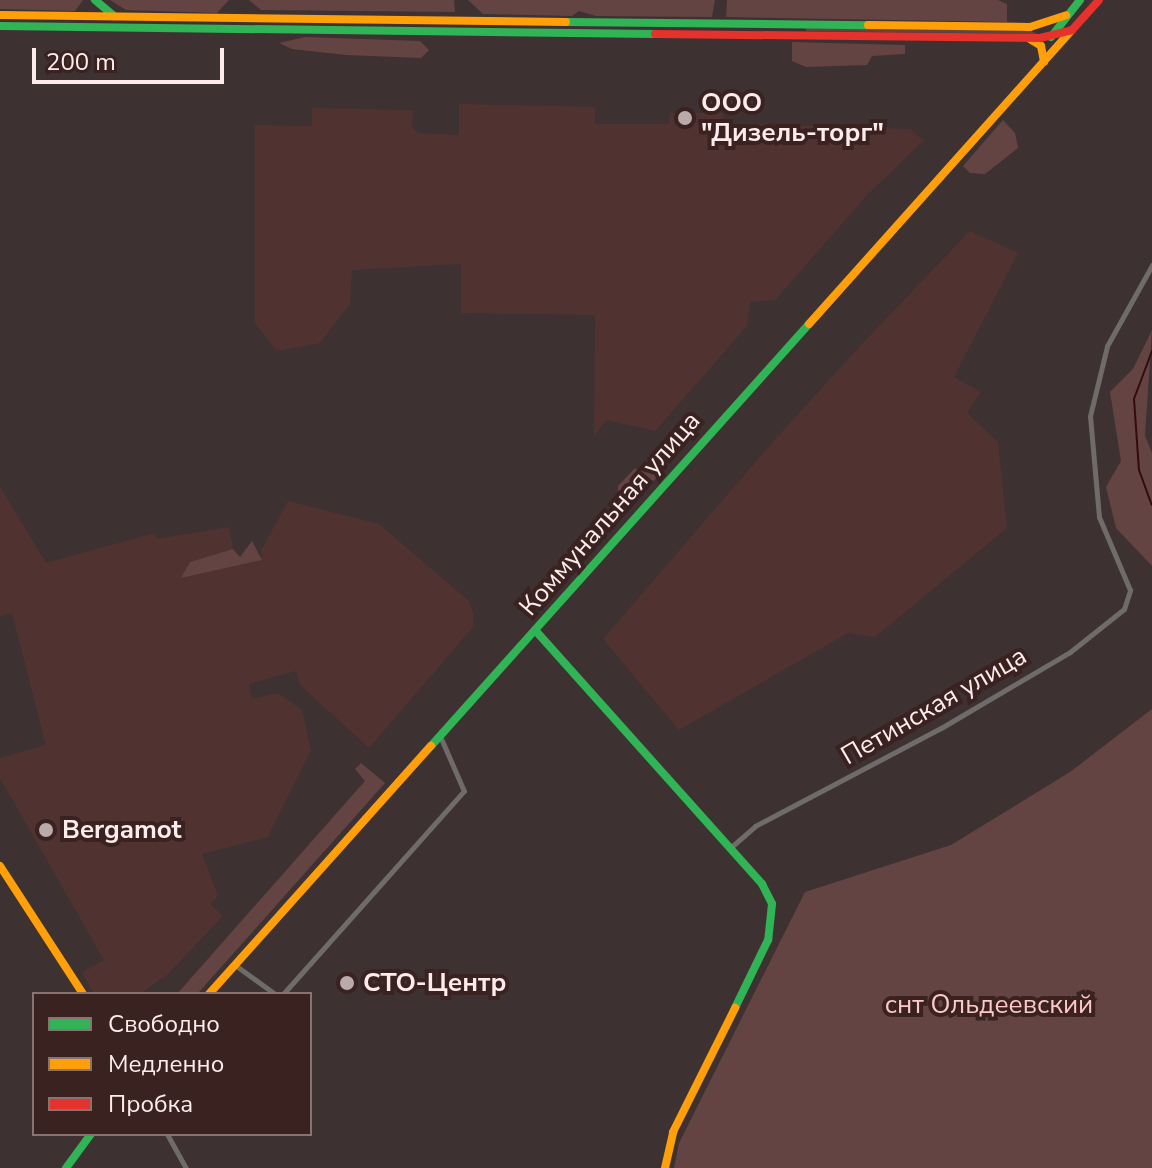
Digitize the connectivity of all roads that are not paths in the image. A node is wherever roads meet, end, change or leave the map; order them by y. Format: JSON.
{"nodes":[{"id":1,"x":95,"y":0,"type":"edge"},
{"id":2,"x":1080,"y":0,"type":"edge"},
{"id":3,"x":1099,"y":0,"type":"edge"},
{"id":4,"x":0,"y":15,"type":"edge"},
{"id":5,"x":1066,"y":15,"type":"junction"},
{"id":6,"x":95,"y":17,"type":"junction"},
{"id":7,"x":116,"y":17,"type":"junction"},
{"id":8,"x":240,"y":18,"type":"junction"},
{"id":9,"x":459,"y":21,"type":"junction"},
{"id":10,"x":630,"y":22,"type":"junction"},
{"id":11,"x":719,"y":23,"type":"junction"},
{"id":12,"x":785,"y":24,"type":"junction"},
{"id":13,"x":0,"y":26,"type":"edge"},
{"id":14,"x":1044,"y":26,"type":"junction"},
{"id":15,"x":95,"y":27,"type":"junction"},
{"id":16,"x":240,"y":29,"type":"junction"},
{"id":17,"x":1072,"y":30,"type":"junction"},
{"id":18,"x":459,"y":31,"type":"junction"},
{"id":19,"x":630,"y":33,"type":"junction"},
{"id":20,"x":719,"y":34,"type":"junction"},
{"id":21,"x":785,"y":35,"type":"junction"},
{"id":22,"x":1051,"y":37,"type":"junction"},
{"id":23,"x":1023,"y":38,"type":"junction"},
{"id":24,"x":1044,"y":62,"type":"junction"},
{"id":25,"x":1152,"y":265,"type":"edge"},
{"id":26,"x":535,"y":630,"type":"junction"},
{"id":27,"x":440,"y":736,"type":"junction"},
{"id":28,"x":730,"y":848,"type":"junction"},
{"id":29,"x":0,"y":866,"type":"edge"},
{"id":30,"x":235,"y":965,"type":"junction"},
{"id":31,"x":82,"y":992,"type":"edge"},
{"id":32,"x":211,"y":992,"type":"edge"},
{"id":33,"x":272,"y":992,"type":"edge"},
{"id":34,"x":285,"y":992,"type":"edge"},
{"id":35,"x":90,"y":1136,"type":"edge"},
{"id":36,"x":168,"y":1136,"type":"edge"},
{"id":37,"x":66,"y":1168,"type":"edge"},
{"id":38,"x":186,"y":1168,"type":"edge"},
{"id":39,"x":665,"y":1168,"type":"edge"}],
"edges":[{"from":1,"to":6,"type":"main road"},
{"from":1,"to":7,"type":"main road"},
{"from":2,"to":5,"type":"main road"},
{"from":3,"to":17,"type":"main road","name":"Коммунальная улица"},
{"from":4,"to":6,"type":"main road"},
{"from":5,"to":14,"type":"main road"},
{"from":5,"to":22,"type":"main road"},
{"from":6,"to":7,"type":"main road"},
{"from":6,"to":15,"type":"main road"},
{"from":7,"to":8,"type":"main road"},
{"from":8,"to":9,"type":"main road"},
{"from":8,"to":16,"type":"main road"},
{"from":9,"to":10,"type":"main road"},
{"from":9,"to":18,"type":"main road"},
{"from":10,"to":11,"type":"main road"},
{"from":10,"to":19,"type":"main road"},
{"from":11,"to":12,"type":"main road"},
{"from":11,"to":20,"type":"main road"},
{"from":12,"to":14,"type":"main road"},
{"from":12,"to":21,"type":"main road"},
{"from":13,"to":15,"type":"main road"},
{"from":14,"to":22,"type":"main road"},
{"from":15,"to":16,"type":"main road"},
{"from":16,"to":18,"type":"main road"},
{"from":17,"to":22,"type":"main road"},
{"from":17,"to":24,"type":"main road","name":"Коммунальная улица"},
{"from":18,"to":19,"type":"main road"},
{"from":19,"to":20,"type":"main road"},
{"from":20,"to":21,"type":"main road"},
{"from":21,"to":23,"type":"main road"},
{"from":22,"to":23,"type":"main road"},
{"from":22,"to":24,"type":"main road"},
{"from":23,"to":24,"type":"main road"},
{"from":24,"to":26,"type":"main road","name":"Коммунальная улица"},
{"from":25,"to":28,"type":"street","name":"Петинская улица"},
{"from":26,"to":27,"type":"main road","name":"Коммунальная улица"},
{"from":26,"to":28,"type":"main road"},
{"from":27,"to":30,"type":"main road","name":"Коммунальная улица"},
{"from":27,"to":34,"type":"street"},
{"from":28,"to":39,"type":"main road"},
{"from":29,"to":31,"type":"main road"},
{"from":30,"to":32,"type":"main road","name":"Коммунальная улица"},
{"from":30,"to":33,"type":"street"},
{"from":35,"to":37,"type":"main road"},
{"from":36,"to":38,"type":"street"}]}
